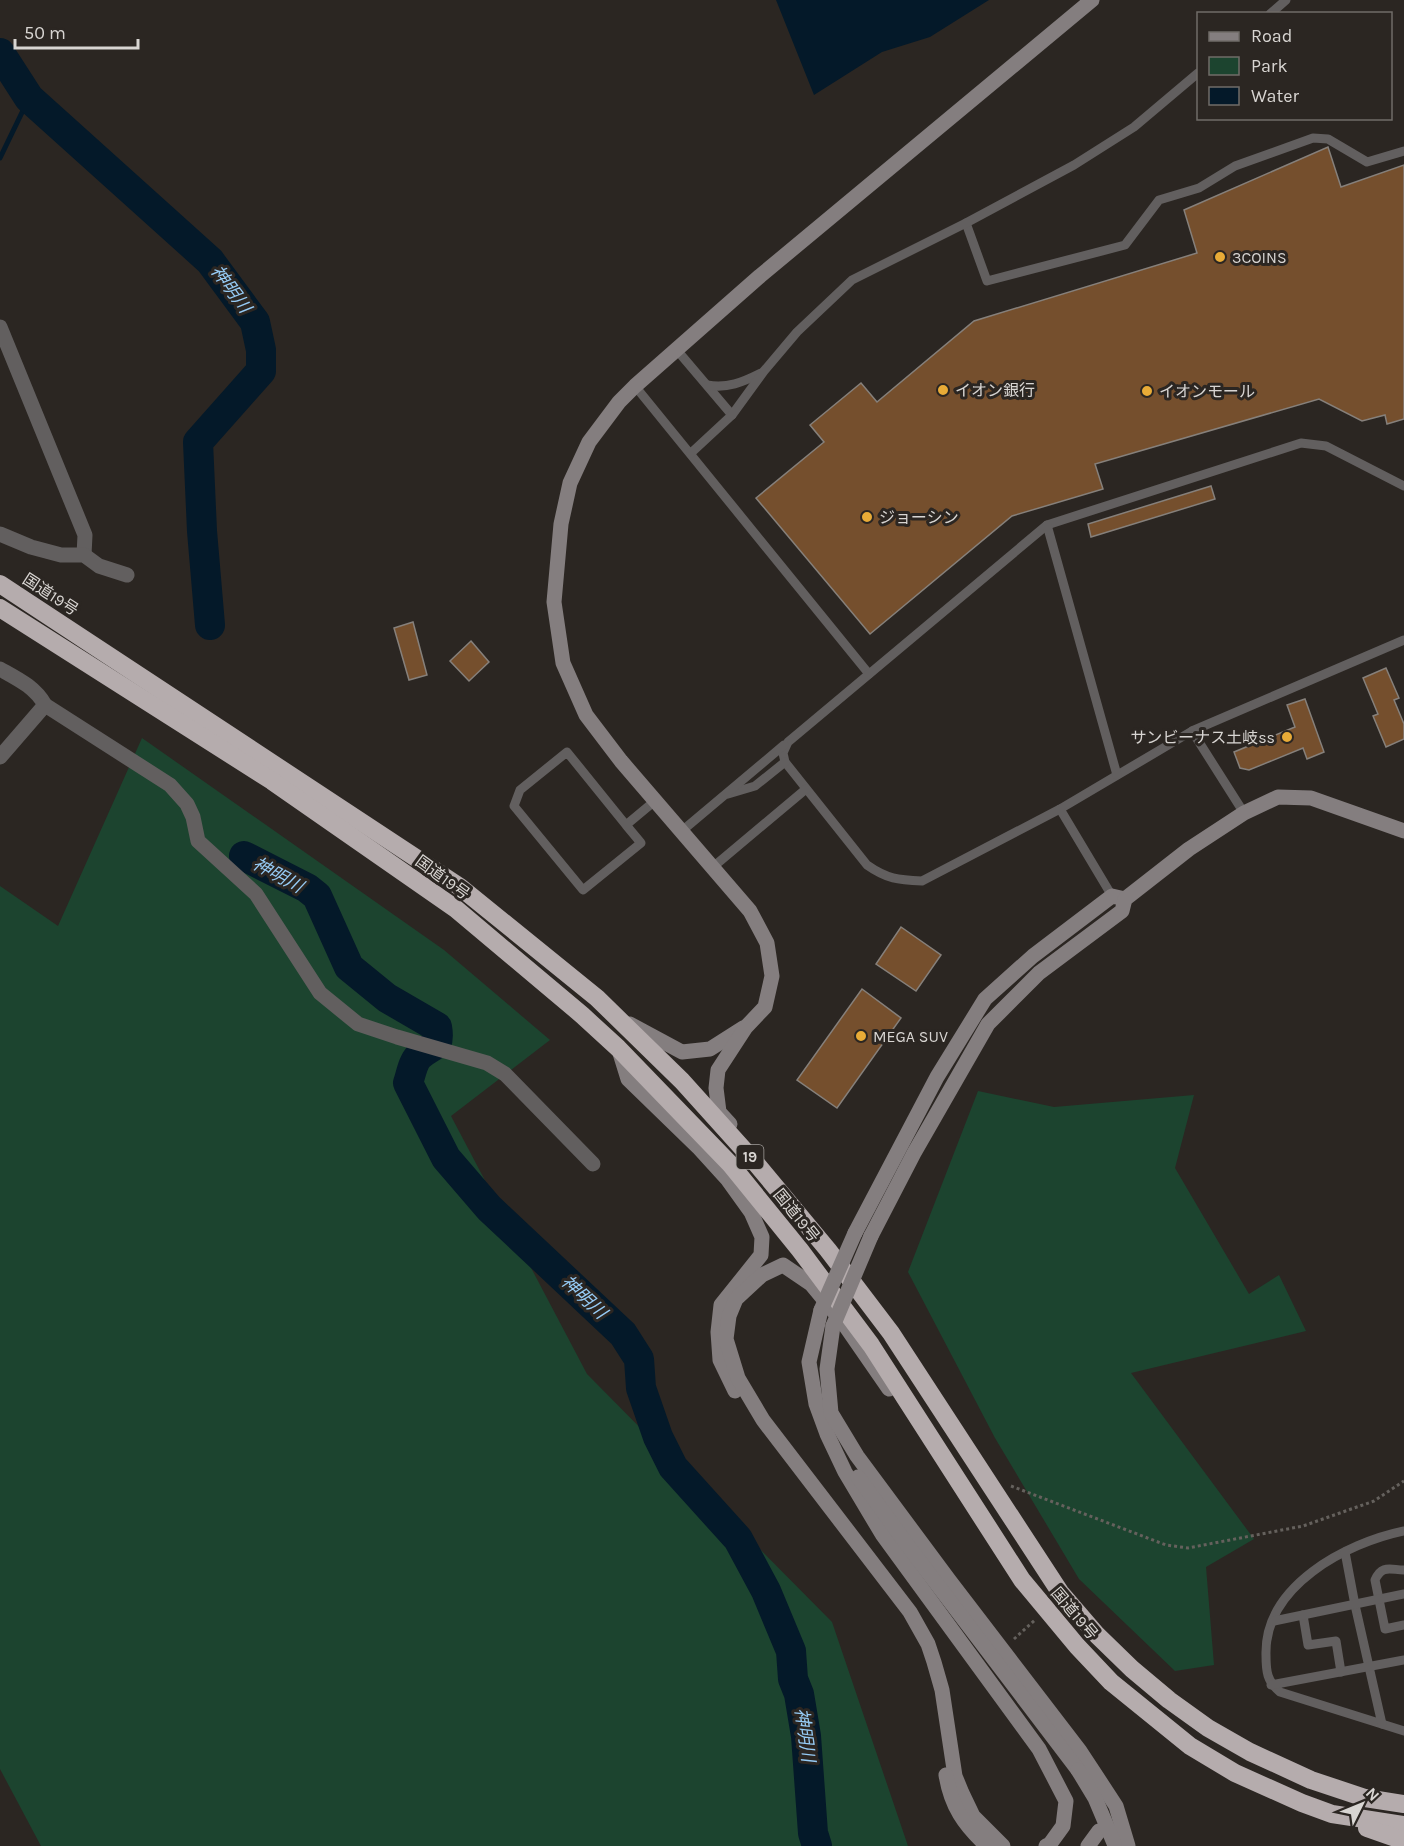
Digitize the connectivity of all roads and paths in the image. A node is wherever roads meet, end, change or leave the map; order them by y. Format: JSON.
{"nodes":[{"id":1,"x":1092,"y":0,"type":"edge"},
{"id":2,"x":1286,"y":0,"type":"edge"},
{"id":3,"x":1272,"y":12,"type":"edge"},
{"id":4,"x":1197,"y":74,"type":"edge"},
{"id":5,"x":1404,"y":151,"type":"edge"},
{"id":6,"x":966,"y":223,"type":"junction"},
{"id":7,"x":0,"y":327,"type":"edge"},
{"id":8,"x":676,"y":349,"type":"junction"},
{"id":9,"x":764,"y":371,"type":"junction"},
{"id":10,"x":706,"y":385,"type":"junction"},
{"id":11,"x":635,"y":386,"type":"junction"},
{"id":12,"x":732,"y":415,"type":"junction"},
{"id":13,"x":691,"y":453,"type":"junction"},
{"id":14,"x":1404,"y":486,"type":"edge"},
{"id":15,"x":1047,"y":525,"type":"junction"},
{"id":16,"x":0,"y":534,"type":"edge"},
{"id":17,"x":84,"y":555,"type":"junction"},
{"id":18,"x":127,"y":575,"type":"dead end"},
{"id":19,"x":0,"y":584,"type":"edge"},
{"id":20,"x":0,"y":608,"type":"edge"},
{"id":21,"x":1404,"y":640,"type":"edge"},
{"id":22,"x":0,"y":669,"type":"edge"},
{"id":23,"x":868,"y":674,"type":"junction"},
{"id":24,"x":45,"y":705,"type":"junction"},
{"id":25,"x":1192,"y":731,"type":"junction"},
{"id":26,"x":788,"y":742,"type":"junction"},
{"id":27,"x":0,"y":757,"type":"edge"},
{"id":28,"x":785,"y":762,"type":"junction"},
{"id":29,"x":1117,"y":775,"type":"junction"},
{"id":30,"x":806,"y":789,"type":"junction"},
{"id":31,"x":726,"y":795,"type":"junction"},
{"id":32,"x":656,"y":800,"type":"junction"},
{"id":33,"x":1060,"y":809,"type":"junction"},
{"id":34,"x":1244,"y":813,"type":"junction"},
{"id":35,"x":626,"y":825,"type":"junction"},
{"id":36,"x":683,"y":830,"type":"junction"},
{"id":37,"x":1404,"y":831,"type":"edge"},
{"id":38,"x":713,"y":867,"type":"junction"},
{"id":39,"x":1118,"y":898,"type":"junction"},
{"id":40,"x":614,"y":1014,"type":"junction"},
{"id":41,"x":746,"y":1027,"type":"junction"},
{"id":42,"x":618,"y":1048,"type":"junction"},
{"id":43,"x":593,"y":1164,"type":"dead end"},
{"id":44,"x":828,"y":1250,"type":"junction"},
{"id":45,"x":827,"y":1434,"type":"junction"},
{"id":46,"x":1404,"y":1481,"type":"edge"},
{"id":47,"x":991,"y":1487,"type":"junction"},
{"id":48,"x":983,"y":1518,"type":"junction"},
{"id":49,"x":1403,"y":1532,"type":"edge"},
{"id":50,"x":1345,"y":1552,"type":"junction"},
{"id":51,"x":1404,"y":1570,"type":"edge"},
{"id":52,"x":1404,"y":1594,"type":"edge"},
{"id":53,"x":1379,"y":1600,"type":"junction"},
{"id":54,"x":1355,"y":1605,"type":"junction"},
{"id":55,"x":1303,"y":1615,"type":"junction"},
{"id":56,"x":1035,"y":1620,"type":"dead end"},
{"id":57,"x":1274,"y":1621,"type":"junction"},
{"id":58,"x":1404,"y":1625,"type":"edge"},
{"id":59,"x":1011,"y":1641,"type":"dead end"},
{"id":60,"x":1404,"y":1660,"type":"edge"},
{"id":61,"x":1370,"y":1667,"type":"junction"},
{"id":62,"x":1341,"y":1672,"type":"junction"},
{"id":63,"x":1271,"y":1685,"type":"junction"},
{"id":64,"x":1382,"y":1724,"type":"junction"},
{"id":65,"x":1404,"y":1731,"type":"edge"},
{"id":66,"x":1404,"y":1804,"type":"edge"},
{"id":67,"x":1332,"y":1814,"type":"junction"},
{"id":68,"x":1404,"y":1825,"type":"edge"},
{"id":69,"x":1099,"y":1831,"type":"dead end"},
{"id":70,"x":1404,"y":1841,"type":"edge"},
{"id":71,"x":1119,"y":1845,"type":"edge"},
{"id":72,"x":987,"y":1846,"type":"edge"},
{"id":73,"x":1003,"y":1846,"type":"edge"},
{"id":74,"x":1046,"y":1846,"type":"edge"},
{"id":75,"x":1088,"y":1846,"type":"edge"}],
"edges":[{"from":1,"to":8,"type":"street"},
{"from":2,"to":3,"type":"lane"},
{"from":4,"to":6,"type":"lane"},
{"from":5,"to":6,"type":"lane"},
{"from":6,"to":9,"type":"lane"},
{"from":7,"to":17,"type":"street"},
{"from":8,"to":10,"type":"lane"},
{"from":8,"to":11,"type":"street"},
{"from":9,"to":10,"type":"lane"},
{"from":9,"to":12,"type":"lane"},
{"from":10,"to":12,"type":"lane"},
{"from":11,"to":13,"type":"lane"},
{"from":11,"to":32,"type":"street"},
{"from":12,"to":13,"type":"lane"},
{"from":13,"to":23,"type":"lane"},
{"from":14,"to":15,"type":"lane"},
{"from":15,"to":23,"type":"lane"},
{"from":15,"to":29,"type":"lane"},
{"from":16,"to":17,"type":"street"},
{"from":17,"to":18,"type":"street"},
{"from":19,"to":40,"type":"highway","name":"国道19号","number":"19"},
{"from":20,"to":42,"type":"highway","name":"国道19号","number":"19"},
{"from":21,"to":25,"type":"lane"},
{"from":22,"to":24,"type":"street"},
{"from":23,"to":26,"type":"lane"},
{"from":24,"to":27,"type":"street"},
{"from":24,"to":43,"type":"street"},
{"from":25,"to":29,"type":"lane"},
{"from":25,"to":34,"type":"lane"},
{"from":26,"to":28,"type":"lane"},
{"from":26,"to":31,"type":"lane"},
{"from":28,"to":30,"type":"lane"},
{"from":28,"to":31,"type":"lane"},
{"from":29,"to":33,"type":"lane"},
{"from":30,"to":33,"type":"lane"},
{"from":30,"to":38,"type":"lane"},
{"from":31,"to":36,"type":"lane"},
{"from":32,"to":35,"type":"lane"},
{"from":32,"to":36,"type":"street"},
{"from":33,"to":39,"type":"lane"},
{"from":34,"to":37,"type":"street"},
{"from":34,"to":39,"type":"street"},
{"from":35,"to":35,"type":"lane"},
{"from":36,"to":38,"type":"street"},
{"from":38,"to":41,"type":"street"},
{"from":39,"to":45,"type":"street","bridge":true},
{"from":39,"to":71,"type":"street","bridge":true},
{"from":40,"to":41,"type":"street"},
{"from":40,"to":44,"type":"highway","name":"国道19号","number":"19"},
{"from":41,"to":44,"type":"street"},
{"from":42,"to":48,"type":"highway","name":"国道19号","number":"19"},
{"from":42,"to":72,"type":"street"},
{"from":44,"to":47,"type":"highway","name":"国道19号","number":"19"},
{"from":45,"to":71,"type":"street","bridge":true},
{"from":45,"to":74,"type":"street"},
{"from":46,"to":47,"type":"path"},
{"from":47,"to":66,"type":"highway","name":"国道19号","number":"19"},
{"from":48,"to":67,"type":"highway","name":"国道19号","number":"19"},
{"from":48,"to":73,"type":"street"},
{"from":49,"to":50,"type":"lane"},
{"from":50,"to":54,"type":"lane"},
{"from":50,"to":57,"type":"lane"},
{"from":51,"to":53,"type":"lane"},
{"from":52,"to":53,"type":"lane"},
{"from":53,"to":54,"type":"lane"},
{"from":53,"to":58,"type":"lane"},
{"from":54,"to":55,"type":"lane"},
{"from":54,"to":61,"type":"lane"},
{"from":55,"to":57,"type":"lane"},
{"from":55,"to":62,"type":"lane"},
{"from":56,"to":59,"type":"path"},
{"from":57,"to":63,"type":"lane"},
{"from":60,"to":61,"type":"lane"},
{"from":61,"to":62,"type":"lane"},
{"from":61,"to":64,"type":"lane"},
{"from":62,"to":63,"type":"lane"},
{"from":63,"to":64,"type":"lane"},
{"from":64,"to":65,"type":"lane"},
{"from":67,"to":68,"type":"highway","name":"国道19号","number":"19"},
{"from":67,"to":70,"type":"highway","number":"19"},
{"from":69,"to":75,"type":"street"}]}
